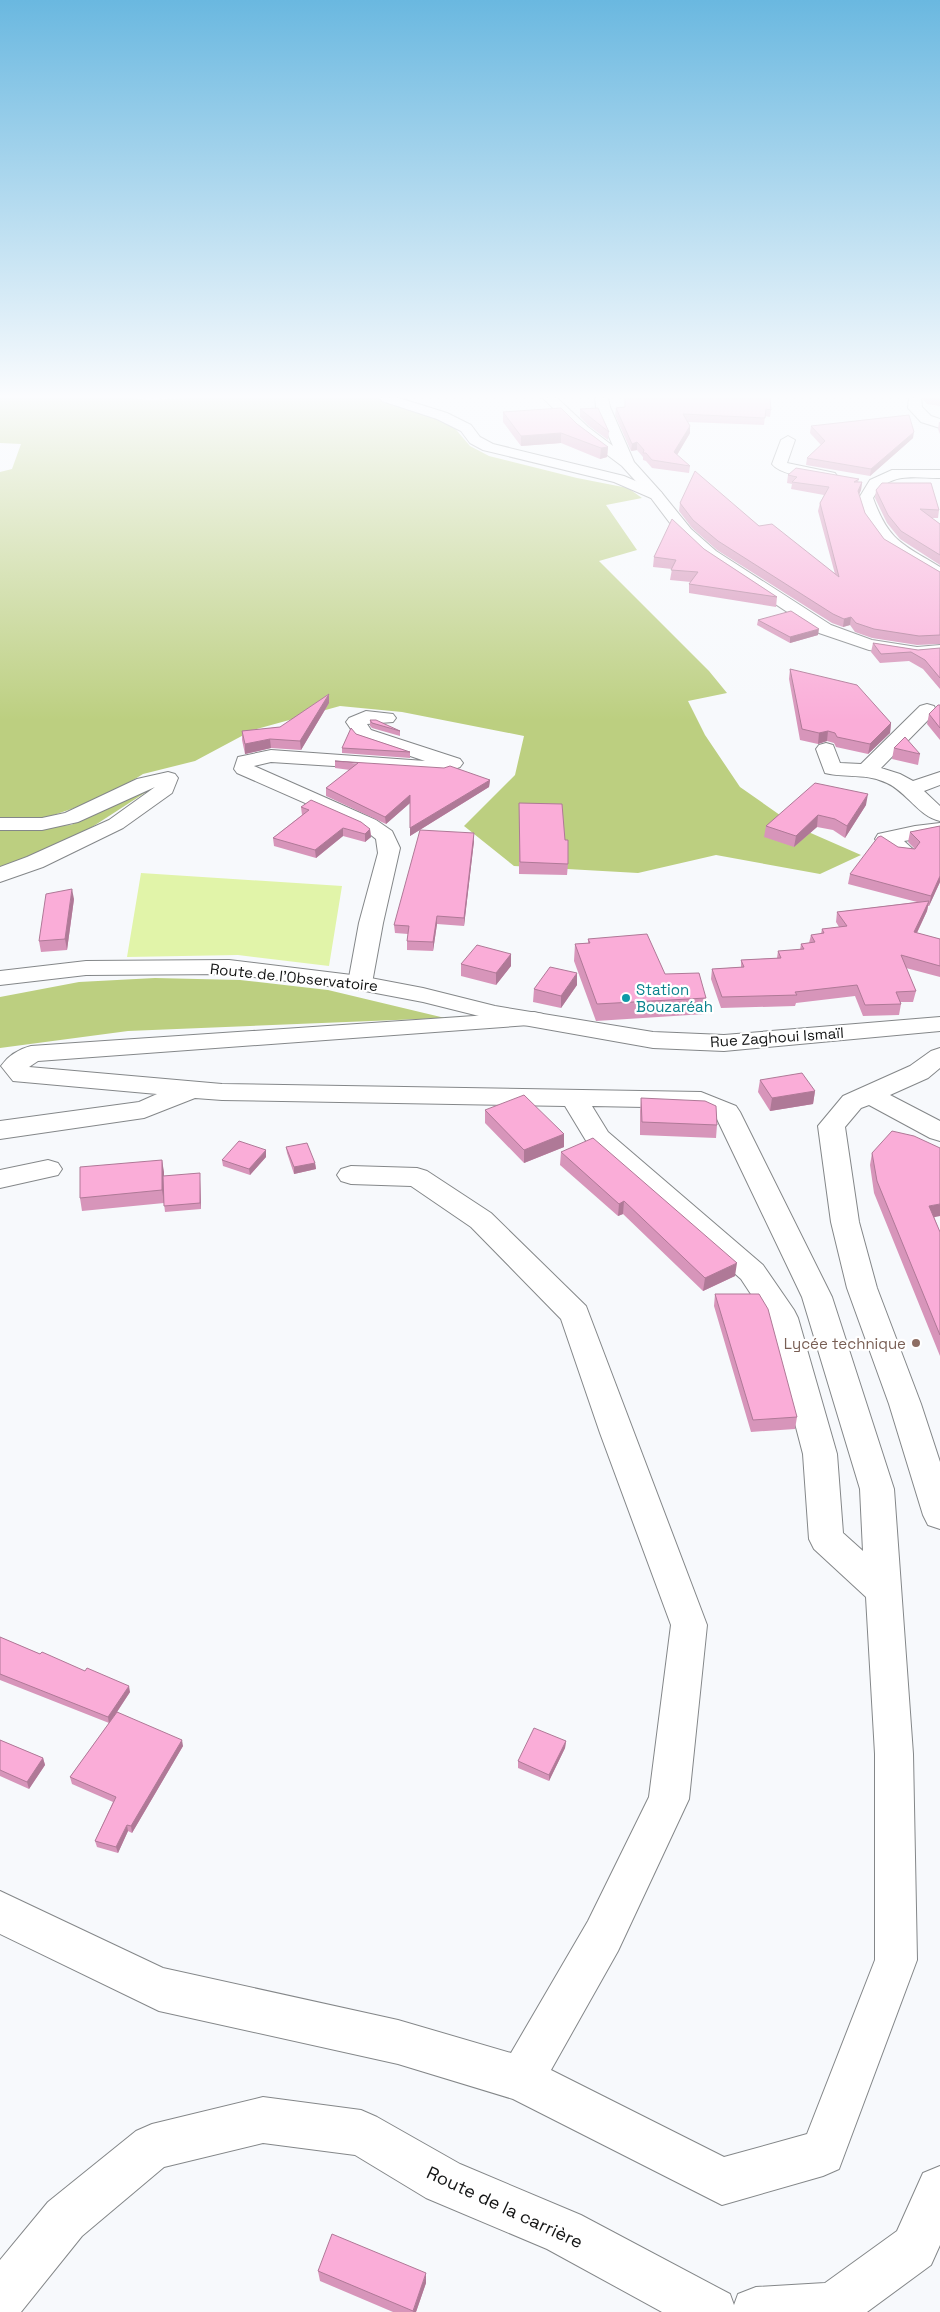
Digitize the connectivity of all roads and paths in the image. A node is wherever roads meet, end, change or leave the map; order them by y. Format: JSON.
{"nodes":[{"id":1,"x":665,"y":506,"type":"edge"},
{"id":2,"x":869,"y":506,"type":"edge"},
{"id":3,"x":940,"y":574,"type":"edge"},
{"id":4,"x":940,"y":650,"type":"edge"},
{"id":5,"x":927,"y":710,"type":"dead end"},
{"id":6,"x":386,"y":718,"type":"dead end"},
{"id":7,"x":826,"y":749,"type":"dead end"},
{"id":8,"x":868,"y":769,"type":"junction"},
{"id":9,"x":940,"y":778,"type":"edge"},
{"id":10,"x":910,"y":789,"type":"junction"},
{"id":11,"x":940,"y":815,"type":"edge"},
{"id":12,"x":0,"y":824,"type":"edge"},
{"id":13,"x":940,"y":830,"type":"edge"},
{"id":14,"x":905,"y":852,"type":"edge"},
{"id":15,"x":0,"y":875,"type":"edge"},
{"id":16,"x":2,"y":975,"type":"edge"},
{"id":17,"x":360,"y":983,"type":"junction"},
{"id":18,"x":495,"y":1013,"type":"joint"},
{"id":19,"x":534,"y":1020,"type":"junction"},
{"id":20,"x":940,"y":1024,"type":"edge"},
{"id":21,"x":940,"y":1056,"type":"edge"},
{"id":22,"x":7,"y":1066,"type":"edge"},
{"id":23,"x":192,"y":1089,"type":"junction"},
{"id":24,"x":869,"y":1094,"type":"junction"},
{"id":25,"x":574,"y":1098,"type":"junction"},
{"id":26,"x":0,"y":1130,"type":"edge"},
{"id":27,"x":940,"y":1132,"type":"edge"},
{"id":28,"x":48,"y":1169,"type":"dead end"},
{"id":29,"x":351,"y":1175,"type":"dead end"},
{"id":30,"x":0,"y":1179,"type":"edge"},
{"id":31,"x":940,"y":1515,"type":"edge"},
{"id":32,"x":884,"y":1592,"type":"junction"},
{"id":33,"x":0,"y":1912,"type":"edge"},
{"id":34,"x":521,"y":2079,"type":"junction"},
{"id":35,"x":940,"y":2190,"type":"edge"},
{"id":36,"x":0,"y":2299,"type":"edge"},
{"id":37,"x":712,"y":2312,"type":"edge"},
{"id":38,"x":756,"y":2312,"type":"edge"}],
"edges":[{"from":1,"to":4,"type":"street"},
{"from":2,"to":3,"type":"street"},
{"from":5,"to":8,"type":"street"},
{"from":6,"to":17,"type":"street"},
{"from":7,"to":8,"type":"street"},
{"from":8,"to":10,"type":"street"},
{"from":9,"to":10,"type":"street"},
{"from":10,"to":11,"type":"street"},
{"from":12,"to":15,"type":"street"},
{"from":13,"to":14,"type":"street"},
{"from":16,"to":17,"type":"street","name":"Route de l'Observatoire"},
{"from":17,"to":18,"type":"street","name":"Route de l'Observatoire"},
{"from":18,"to":19,"type":"street","name":"Rue Zaghoui Ismaïl"},
{"from":19,"to":20,"type":"street","name":"Rue Zaghoui Ismaïl"},
{"from":19,"to":22,"type":"street"},
{"from":21,"to":24,"type":"street"},
{"from":22,"to":23,"type":"street"},
{"from":23,"to":25,"type":"street"},
{"from":23,"to":26,"type":"street"},
{"from":24,"to":27,"type":"street"},
{"from":24,"to":31,"type":"street"},
{"from":25,"to":32,"type":"street"},
{"from":25,"to":32,"type":"street"},
{"from":28,"to":30,"type":"street"},
{"from":29,"to":34,"type":"street"},
{"from":32,"to":34,"type":"street"},
{"from":33,"to":34,"type":"street"},
{"from":35,"to":38,"type":"street"},
{"from":36,"to":37,"type":"street","name":"Route de la carrière"}]}
